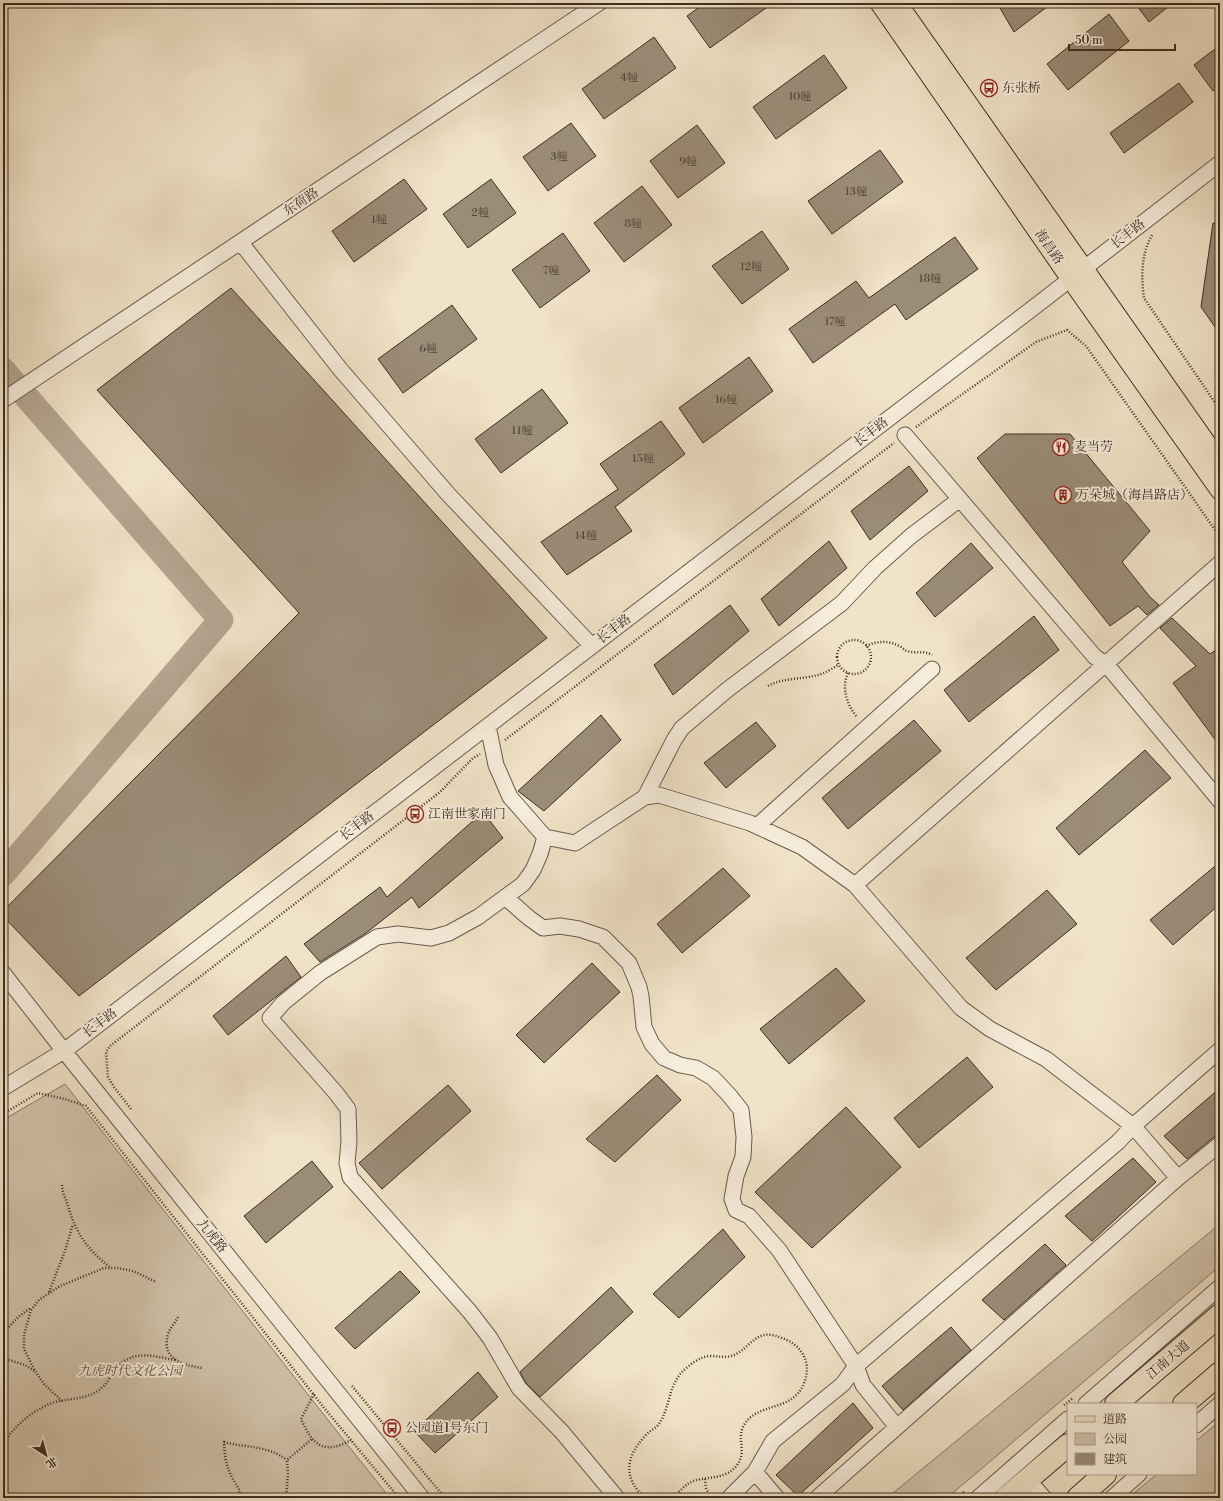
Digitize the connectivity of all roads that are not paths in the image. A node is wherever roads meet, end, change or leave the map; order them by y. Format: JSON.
{"nodes":[{"id":1,"x":599,"y":3,"type":"edge"},
{"id":2,"x":880,"y":3,"type":"edge"},
{"id":3,"x":897,"y":3,"type":"edge"},
{"id":4,"x":1220,"y":163,"type":"edge"},
{"id":5,"x":241,"y":243,"type":"junction"},
{"id":6,"x":1077,"y":274,"type":"junction"},
{"id":7,"x":3,"y":400,"type":"edge"},
{"id":8,"x":905,"y":435,"type":"road end"},
{"id":9,"x":1220,"y":463,"type":"edge"},
{"id":10,"x":1220,"y":490,"type":"edge"},
{"id":11,"x":960,"y":499,"type":"junction"},
{"id":12,"x":1220,"y":563,"type":"edge"},
{"id":13,"x":592,"y":646,"type":"junction"},
{"id":14,"x":1106,"y":664,"type":"junction"},
{"id":15,"x":932,"y":669,"type":"road end"},
{"id":16,"x":488,"y":726,"type":"junction"},
{"id":17,"x":646,"y":797,"type":"junction"},
{"id":18,"x":1220,"y":801,"type":"edge"},
{"id":19,"x":757,"y":826,"type":"junction"},
{"id":20,"x":545,"y":837,"type":"junction"},
{"id":21,"x":855,"y":885,"type":"junction"},
{"id":22,"x":505,"y":897,"type":"junction"},
{"id":23,"x":3,"y":973,"type":"edge"},
{"id":24,"x":1220,"y":1050,"type":"edge"},
{"id":25,"x":64,"y":1051,"type":"junction"},
{"id":26,"x":3,"y":1088,"type":"edge"},
{"id":27,"x":1133,"y":1126,"type":"junction"},
{"id":28,"x":1220,"y":1144,"type":"edge"},
{"id":29,"x":1178,"y":1178,"type":"junction"},
{"id":30,"x":1220,"y":1287,"type":"edge"},
{"id":31,"x":1220,"y":1316,"type":"edge"},
{"id":32,"x":856,"y":1366,"type":"junction"},
{"id":33,"x":1220,"y":1372,"type":"edge"},
{"id":34,"x":1087,"y":1403,"type":"edge"},
{"id":35,"x":1117,"y":1403,"type":"edge"},
{"id":36,"x":1185,"y":1403,"type":"edge"},
{"id":37,"x":1220,"y":1404,"type":"edge"},
{"id":38,"x":1067,"y":1420,"type":"edge"},
{"id":39,"x":1197,"y":1424,"type":"edge"},
{"id":40,"x":897,"y":1427,"type":"junction"},
{"id":41,"x":1067,"y":1445,"type":"edge"},
{"id":42,"x":755,"y":1472,"type":"junction"},
{"id":43,"x":1104,"y":1475,"type":"edge"},
{"id":44,"x":1138,"y":1475,"type":"edge"},
{"id":45,"x":1027,"y":1479,"type":"junction"},
{"id":46,"x":422,"y":1498,"type":"edge"},
{"id":47,"x":617,"y":1498,"type":"edge"},
{"id":48,"x":729,"y":1498,"type":"edge"},
{"id":49,"x":777,"y":1498,"type":"edge"},
{"id":50,"x":817,"y":1498,"type":"edge"},
{"id":51,"x":978,"y":1498,"type":"edge"},
{"id":52,"x":1006,"y":1498,"type":"edge"},
{"id":53,"x":1044,"y":1498,"type":"edge"},
{"id":54,"x":1078,"y":1498,"type":"edge"},
{"id":55,"x":1112,"y":1498,"type":"edge"}],
"edges":[{"from":1,"to":5,"type":"street","name":"东荷路"},
{"from":2,"to":6,"type":"main road","name":"海昌路"},
{"from":3,"to":6,"type":"main road","name":"海昌路"},
{"from":4,"to":6,"type":"street","name":"长丰路"},
{"from":5,"to":7,"type":"street","name":"东荷路"},
{"from":5,"to":13,"type":"street"},
{"from":6,"to":9,"type":"main road","name":"海昌路"},
{"from":6,"to":10,"type":"main road","name":"海昌路"},
{"from":6,"to":13,"type":"street","name":"长丰路"},
{"from":8,"to":11,"type":"street"},
{"from":11,"to":14,"type":"street"},
{"from":11,"to":17,"type":"street"},
{"from":12,"to":14,"type":"street"},
{"from":13,"to":16,"type":"street","name":"长丰路"},
{"from":14,"to":18,"type":"street"},
{"from":14,"to":21,"type":"street"},
{"from":15,"to":19,"type":"street"},
{"from":16,"to":20,"type":"street"},
{"from":16,"to":25,"type":"street","name":"长丰路"},
{"from":17,"to":19,"type":"street"},
{"from":17,"to":20,"type":"street"},
{"from":19,"to":21,"type":"street"},
{"from":20,"to":22,"type":"street"},
{"from":21,"to":27,"type":"street"},
{"from":22,"to":32,"type":"street"},
{"from":22,"to":47,"type":"street"},
{"from":23,"to":25,"type":"street","name":"九虎路"},
{"from":24,"to":27,"type":"street"},
{"from":25,"to":26,"type":"street","name":"长丰路"},
{"from":25,"to":46,"type":"street","name":"九虎路"},
{"from":27,"to":29,"type":"street"},
{"from":27,"to":32,"type":"street"},
{"from":28,"to":29,"type":"street"},
{"from":29,"to":40,"type":"street"},
{"from":30,"to":34,"type":"street"},
{"from":31,"to":35,"type":"highway","name":"江南大道"},
{"from":32,"to":40,"type":"street"},
{"from":32,"to":42,"type":"street"},
{"from":33,"to":36,"type":"highway"},
{"from":37,"to":39,"type":"street"},
{"from":38,"to":51,"type":"street"},
{"from":40,"to":50,"type":"street"},
{"from":41,"to":45,"type":"highway"},
{"from":42,"to":48,"type":"street"},
{"from":42,"to":49,"type":"street"},
{"from":43,"to":54,"type":"highway"},
{"from":44,"to":55,"type":"street"},
{"from":45,"to":52,"type":"highway"},
{"from":45,"to":53,"type":"street"}]}
